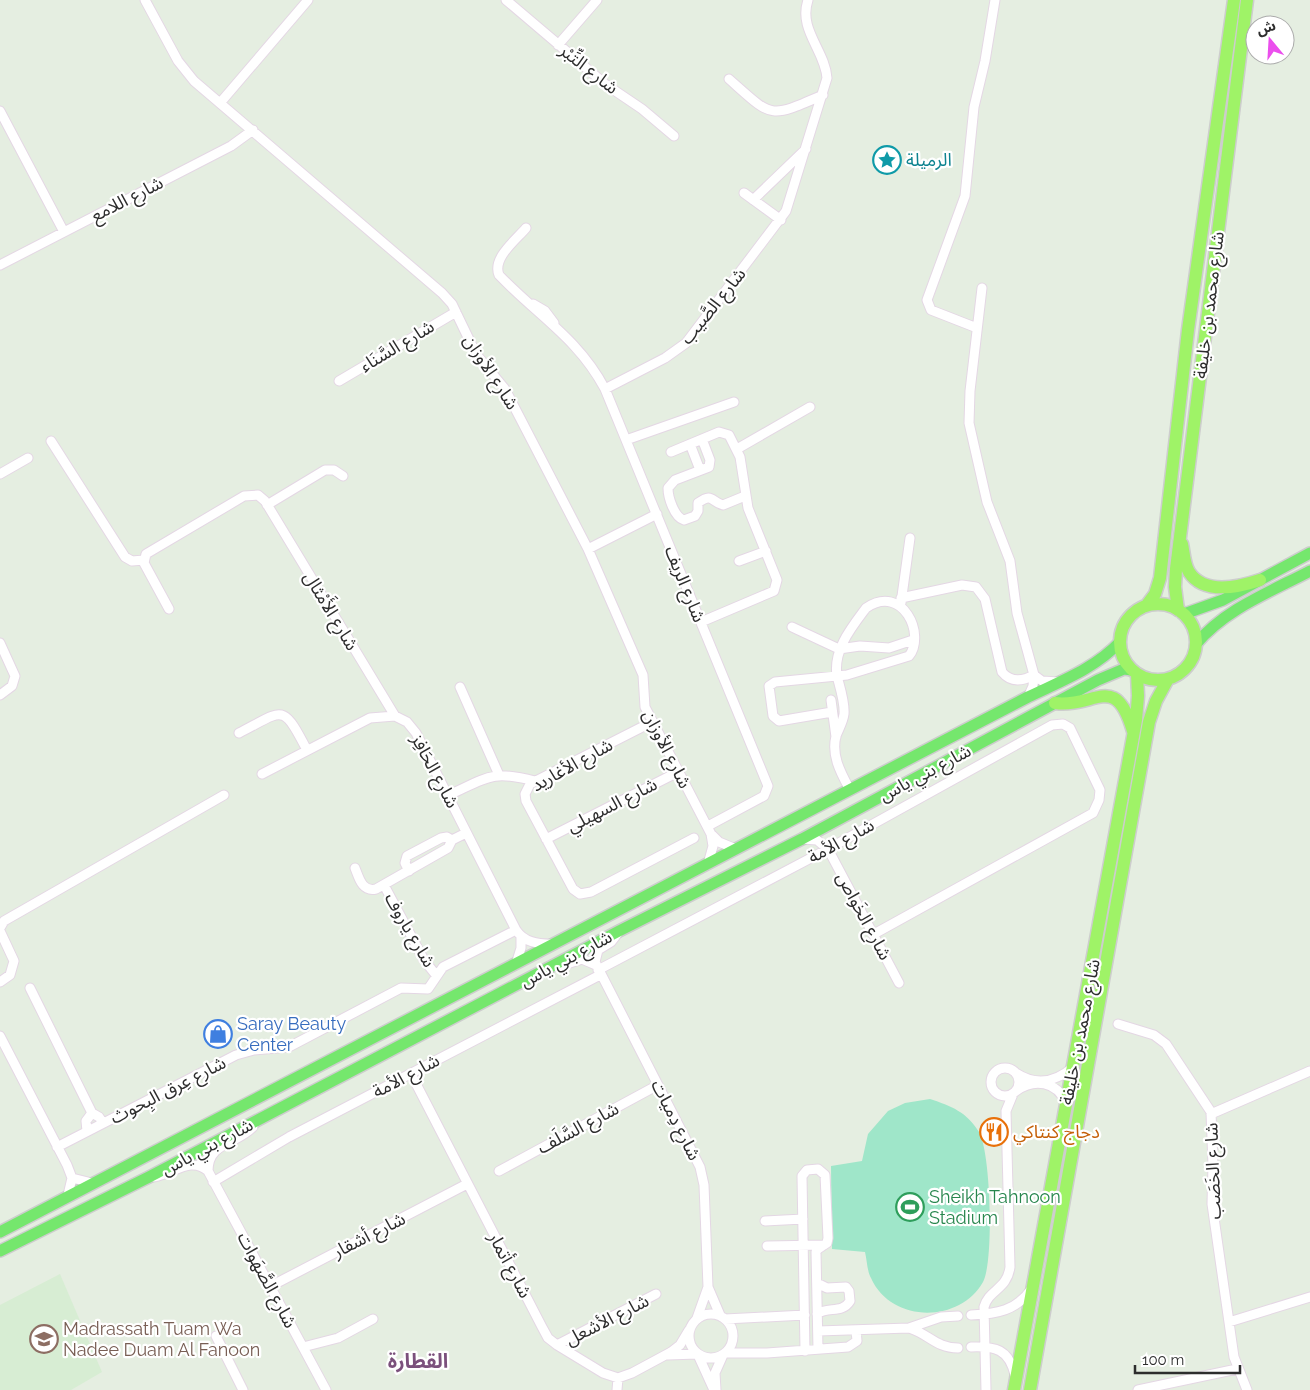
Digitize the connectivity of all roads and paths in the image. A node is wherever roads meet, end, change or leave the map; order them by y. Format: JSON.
{"nodes":[{"id":1,"x":146,"y":0,"type":"edge"},
{"id":2,"x":308,"y":0,"type":"edge"},
{"id":3,"x":506,"y":0,"type":"edge"},
{"id":4,"x":596,"y":0,"type":"edge"},
{"id":5,"x":808,"y":0,"type":"edge"},
{"id":6,"x":995,"y":0,"type":"edge"},
{"id":7,"x":1234,"y":0,"type":"edge"},
{"id":8,"x":1247,"y":0,"type":"edge"},
{"id":9,"x":558,"y":45,"type":"junction"},
{"id":10,"x":729,"y":79,"type":"dead end"},
{"id":11,"x":823,"y":95,"type":"junction"},
{"id":12,"x":220,"y":103,"type":"junction"},
{"id":13,"x":0,"y":111,"type":"edge"},
{"id":14,"x":253,"y":130,"type":"junction"},
{"id":15,"x":674,"y":136,"type":"dead end"},
{"id":16,"x":806,"y":149,"type":"junction"},
{"id":17,"x":744,"y":193,"type":"dead end"},
{"id":18,"x":753,"y":200,"type":"junction"},
{"id":19,"x":781,"y":220,"type":"junction"},
{"id":20,"x":526,"y":228,"type":"dead end"},
{"id":21,"x":64,"y":232,"type":"junction"},
{"id":22,"x":0,"y":266,"type":"edge"},
{"id":23,"x":982,"y":288,"type":"dead end"},
{"id":24,"x":456,"y":312,"type":"junction"},
{"id":25,"x":977,"y":328,"type":"junction"},
{"id":26,"x":339,"y":381,"type":"dead end"},
{"id":27,"x":605,"y":389,"type":"junction"},
{"id":28,"x":734,"y":402,"type":"dead end"},
{"id":29,"x":810,"y":407,"type":"dead end"},
{"id":30,"x":702,"y":439,"type":"junction"},
{"id":31,"x":626,"y":440,"type":"junction"},
{"id":32,"x":51,"y":441,"type":"dead end"},
{"id":33,"x":690,"y":444,"type":"junction"},
{"id":34,"x":737,"y":449,"type":"junction"},
{"id":35,"x":671,"y":452,"type":"dead end"},
{"id":36,"x":28,"y":458,"type":"dead end"},
{"id":37,"x":700,"y":470,"type":"junction"},
{"id":38,"x":0,"y":474,"type":"edge"},
{"id":39,"x":343,"y":476,"type":"dead end"},
{"id":40,"x":745,"y":496,"type":"junction"},
{"id":41,"x":267,"y":505,"type":"junction"},
{"id":42,"x":657,"y":514,"type":"junction"},
{"id":43,"x":1180,"y":536,"type":"junction"},
{"id":44,"x":910,"y":538,"type":"dead end"},
{"id":45,"x":588,"y":549,"type":"junction"},
{"id":46,"x":766,"y":550,"type":"junction"},
{"id":47,"x":1310,"y":553,"type":"edge"},
{"id":48,"x":144,"y":560,"type":"junction"},
{"id":49,"x":739,"y":561,"type":"dead end"},
{"id":50,"x":1310,"y":571,"type":"edge"},
{"id":51,"x":1260,"y":580,"type":"junction"},
{"id":52,"x":901,"y":602,"type":"junction"},
{"id":53,"x":1146,"y":606,"type":"junction"},
{"id":54,"x":169,"y":609,"type":"dead end"},
{"id":55,"x":1181,"y":612,"type":"junction"},
{"id":56,"x":701,"y":622,"type":"junction"},
{"id":57,"x":792,"y":627,"type":"dead end"},
{"id":58,"x":913,"y":640,"type":"junction"},
{"id":59,"x":1120,"y":642,"type":"junction"},
{"id":60,"x":0,"y":643,"type":"edge"},
{"id":61,"x":1196,"y":644,"type":"junction"},
{"id":62,"x":839,"y":648,"type":"junction"},
{"id":63,"x":1134,"y":672,"type":"junction"},
{"id":64,"x":1034,"y":675,"type":"junction"},
{"id":65,"x":838,"y":676,"type":"junction"},
{"id":66,"x":1168,"y":679,"type":"junction"},
{"id":67,"x":1059,"y":682,"type":"junction"},
{"id":68,"x":460,"y":687,"type":"dead end"},
{"id":69,"x":0,"y":695,"type":"edge"},
{"id":70,"x":1028,"y":697,"type":"junction"},
{"id":71,"x":831,"y":700,"type":"dead end"},
{"id":72,"x":1055,"y":703,"type":"junction"},
{"id":73,"x":832,"y":712,"type":"junction"},
{"id":74,"x":395,"y":716,"type":"junction"},
{"id":75,"x":652,"y":722,"type":"junction"},
{"id":76,"x":239,"y":733,"type":"dead end"},
{"id":77,"x":1134,"y":734,"type":"junction"},
{"id":78,"x":836,"y":737,"type":"junction"},
{"id":79,"x":307,"y":750,"type":"junction"},
{"id":80,"x":678,"y":772,"type":"junction"},
{"id":81,"x":262,"y":774,"type":"dead end"},
{"id":82,"x":499,"y":775,"type":"junction"},
{"id":83,"x":535,"y":781,"type":"junction"},
{"id":84,"x":850,"y":790,"type":"junction"},
{"id":85,"x":224,"y":795,"type":"dead end"},
{"id":86,"x":450,"y":795,"type":"junction"},
{"id":87,"x":709,"y":830,"type":"junction"},
{"id":88,"x":466,"y":833,"type":"junction"},
{"id":89,"x":694,"y":838,"type":"dead end"},
{"id":90,"x":546,"y":839,"type":"junction"},
{"id":91,"x":802,"y":839,"type":"junction"},
{"id":92,"x":452,"y":840,"type":"junction"},
{"id":93,"x":736,"y":849,"type":"junction"},
{"id":94,"x":828,"y":849,"type":"junction"},
{"id":95,"x":708,"y":864,"type":"junction"},
{"id":96,"x":355,"y":868,"type":"dead end"},
{"id":97,"x":409,"y":871,"type":"junction"},
{"id":98,"x":384,"y":885,"type":"junction"},
{"id":99,"x":0,"y":929,"type":"edge"},
{"id":100,"x":619,"y":931,"type":"junction"},
{"id":101,"x":518,"y":933,"type":"junction"},
{"id":102,"x":874,"y":934,"type":"junction"},
{"id":103,"x":554,"y":944,"type":"junction"},
{"id":104,"x":516,"y":964,"type":"junction"},
{"id":105,"x":549,"y":967,"type":"junction"},
{"id":106,"x":598,"y":970,"type":"junction"},
{"id":107,"x":436,"y":975,"type":"junction"},
{"id":108,"x":0,"y":982,"type":"edge"},
{"id":109,"x":899,"y":983,"type":"dead end"},
{"id":110,"x":30,"y":988,"type":"dead end"},
{"id":111,"x":1118,"y":1024,"type":"dead end"},
{"id":112,"x":0,"y":1036,"type":"edge"},
{"id":113,"x":1073,"y":1066,"type":"junction"},
{"id":114,"x":1310,"y":1071,"type":"edge"},
{"id":115,"x":1016,"y":1073,"type":"junction"},
{"id":116,"x":411,"y":1074,"type":"junction"},
{"id":117,"x":1040,"y":1082,"type":"junction"},
{"id":118,"x":658,"y":1085,"type":"junction"},
{"id":119,"x":1014,"y":1093,"type":"junction"},
{"id":120,"x":997,"y":1094,"type":"junction"},
{"id":121,"x":1066,"y":1103,"type":"junction"},
{"id":122,"x":1006,"y":1111,"type":"junction"},
{"id":123,"x":92,"y":1113,"type":"junction"},
{"id":124,"x":1211,"y":1114,"type":"junction"},
{"id":125,"x":103,"y":1123,"type":"junction"},
{"id":126,"x":253,"y":1123,"type":"junction"},
{"id":127,"x":87,"y":1131,"type":"junction"},
{"id":128,"x":57,"y":1147,"type":"junction"},
{"id":129,"x":128,"y":1166,"type":"junction"},
{"id":130,"x":208,"y":1171,"type":"junction"},
{"id":131,"x":498,"y":1171,"type":"dead end"},
{"id":132,"x":149,"y":1177,"type":"junction"},
{"id":133,"x":72,"y":1178,"type":"junction"},
{"id":134,"x":213,"y":1182,"type":"junction"},
{"id":135,"x":92,"y":1184,"type":"junction"},
{"id":136,"x":467,"y":1184,"type":"junction"},
{"id":137,"x":123,"y":1190,"type":"junction"},
{"id":138,"x":68,"y":1195,"type":"junction"},
{"id":139,"x":803,"y":1220,"type":"junction"},
{"id":140,"x":765,"y":1221,"type":"dead end"},
{"id":141,"x":0,"y":1232,"type":"edge"},
{"id":142,"x":824,"y":1245,"type":"junction"},
{"id":143,"x":767,"y":1246,"type":"dead end"},
{"id":144,"x":803,"y":1246,"type":"junction"},
{"id":145,"x":0,"y":1251,"type":"edge"},
{"id":146,"x":817,"y":1283,"type":"junction"},
{"id":147,"x":1035,"y":1284,"type":"junction"},
{"id":148,"x":271,"y":1286,"type":"junction"},
{"id":149,"x":708,"y":1287,"type":"junction"},
{"id":150,"x":656,"y":1294,"type":"dead end"},
{"id":151,"x":1310,"y":1297,"type":"edge"},
{"id":152,"x":1007,"y":1310,"type":"junction"},
{"id":153,"x":817,"y":1314,"type":"junction"},
{"id":154,"x":805,"y":1315,"type":"junction"},
{"id":155,"x":971,"y":1315,"type":"dead end"},
{"id":156,"x":984,"y":1315,"type":"junction"},
{"id":157,"x":958,"y":1316,"type":"dead end"},
{"id":158,"x":723,"y":1317,"type":"junction"},
{"id":159,"x":697,"y":1318,"type":"junction"},
{"id":160,"x":373,"y":1319,"type":"dead end"},
{"id":161,"x":934,"y":1320,"type":"junction"},
{"id":162,"x":1229,"y":1322,"type":"junction"},
{"id":163,"x":909,"y":1328,"type":"junction"},
{"id":164,"x":689,"y":1330,"type":"junction"},
{"id":165,"x":856,"y":1330,"type":"junction"},
{"id":166,"x":818,"y":1331,"type":"junction"},
{"id":167,"x":216,"y":1336,"type":"dead end"},
{"id":168,"x":934,"y":1342,"type":"junction"},
{"id":169,"x":558,"y":1345,"type":"junction"},
{"id":170,"x":303,"y":1346,"type":"junction"},
{"id":171,"x":985,"y":1346,"type":"junction"},
{"id":172,"x":971,"y":1347,"type":"dead end"},
{"id":173,"x":958,"y":1348,"type":"dead end"},
{"id":174,"x":996,"y":1348,"type":"junction"},
{"id":175,"x":818,"y":1349,"type":"junction"},
{"id":176,"x":805,"y":1351,"type":"junction"},
{"id":177,"x":725,"y":1353,"type":"junction"},
{"id":178,"x":697,"y":1354,"type":"junction"},
{"id":179,"x":666,"y":1356,"type":"junction"},
{"id":180,"x":1238,"y":1369,"type":"junction"},
{"id":181,"x":618,"y":1378,"type":"junction"},
{"id":182,"x":1015,"y":1385,"type":"edge"},
{"id":183,"x":1031,"y":1389,"type":"edge"},
{"id":184,"x":243,"y":1390,"type":"edge"},
{"id":185,"x":326,"y":1390,"type":"edge"},
{"id":186,"x":618,"y":1390,"type":"edge"},
{"id":187,"x":715,"y":1390,"type":"edge"},
{"id":188,"x":986,"y":1390,"type":"edge"},
{"id":189,"x":1138,"y":1390,"type":"edge"},
{"id":190,"x":1247,"y":1390,"type":"edge"}],
"edges":[{"from":1,"to":12,"type":"street","name":"شارع الأوزان"},
{"from":2,"to":12,"type":"street"},
{"from":3,"to":9,"type":"street","name":"شارع التِّبْر"},
{"from":4,"to":9,"type":"street"},
{"from":5,"to":11,"type":"street","name":"شارع الصَّيب"},
{"from":6,"to":25,"type":"street"},
{"from":7,"to":53,"type":"highway","name":"شارع محمد بن خليفة"},
{"from":8,"to":43,"type":"highway","name":"شارع محمد بن خليفة"},
{"from":9,"to":15,"type":"street","name":"شارع التِّبْر"},
{"from":10,"to":11,"type":"street"},
{"from":11,"to":16,"type":"street","name":"شارع الصَّيب"},
{"from":12,"to":14,"type":"street","name":"شارع الأوزان"},
{"from":13,"to":21,"type":"street"},
{"from":14,"to":21,"type":"street","name":"شارع اللامع"},
{"from":14,"to":24,"type":"street","name":"شارع الأوزان"},
{"from":16,"to":18,"type":"street"},
{"from":16,"to":19,"type":"street","name":"شارع الصَّيب"},
{"from":17,"to":18,"type":"street"},
{"from":18,"to":19,"type":"street"},
{"from":19,"to":27,"type":"street","name":"شارع الصَّيب"},
{"from":20,"to":27,"type":"street","name":"شارع الريف"},
{"from":21,"to":22,"type":"street","name":"شارع اللامع"},
{"from":23,"to":25,"type":"street"},
{"from":24,"to":26,"type":"street","name":"شارع السَّنَاء"},
{"from":24,"to":45,"type":"street","name":"شارع الأوزان"},
{"from":25,"to":64,"type":"street"},
{"from":27,"to":31,"type":"street","name":"شارع الريف"},
{"from":28,"to":31,"type":"street"},
{"from":29,"to":34,"type":"street"},
{"from":30,"to":33,"type":"street"},
{"from":30,"to":34,"type":"street"},
{"from":30,"to":37,"type":"street"},
{"from":31,"to":42,"type":"street","name":"شارع الريف"},
{"from":32,"to":48,"type":"street"},
{"from":33,"to":35,"type":"street"},
{"from":33,"to":37,"type":"street"},
{"from":34,"to":40,"type":"street"},
{"from":36,"to":38,"type":"street"},
{"from":37,"to":40,"type":"street"},
{"from":39,"to":41,"type":"street"},
{"from":40,"to":46,"type":"street"},
{"from":41,"to":48,"type":"street"},
{"from":41,"to":74,"type":"street","name":"شارع الأَمْثال"},
{"from":42,"to":45,"type":"street"},
{"from":42,"to":56,"type":"street","name":"شارع الريف"},
{"from":43,"to":51,"type":"highway"},
{"from":43,"to":55,"type":"highway","name":"شارع محمد بن خليفة"},
{"from":44,"to":52,"type":"street"},
{"from":45,"to":75,"type":"street","name":"شارع الأوزان"},
{"from":46,"to":49,"type":"street"},
{"from":46,"to":56,"type":"street"},
{"from":47,"to":51,"type":"main road"},
{"from":48,"to":54,"type":"street"},
{"from":50,"to":61,"type":"main road"},
{"from":51,"to":55,"type":"main road"},
{"from":52,"to":58,"type":"street"},
{"from":52,"to":62,"type":"street"},
{"from":52,"to":64,"type":"street"},
{"from":53,"to":55,"type":"highway"},
{"from":53,"to":59,"type":"highway"},
{"from":55,"to":61,"type":"highway"},
{"from":56,"to":87,"type":"street","name":"شارع الريف"},
{"from":57,"to":62,"type":"street"},
{"from":58,"to":62,"type":"street"},
{"from":58,"to":65,"type":"street"},
{"from":59,"to":63,"type":"highway"},
{"from":59,"to":67,"type":"main road","name":"شارع بني ياس"},
{"from":60,"to":69,"type":"street"},
{"from":61,"to":66,"type":"highway"},
{"from":62,"to":65,"type":"street"},
{"from":63,"to":66,"type":"highway"},
{"from":63,"to":72,"type":"main road","name":"شارع بني ياس"},
{"from":63,"to":77,"type":"highway","name":"شارع محمد بن خليفة"},
{"from":64,"to":67,"type":"street"},
{"from":64,"to":70,"type":"street"},
{"from":65,"to":73,"type":"street"},
{"from":65,"to":78,"type":"street"},
{"from":66,"to":183,"type":"highway","name":"شارع محمد بن خليفة"},
{"from":67,"to":70,"type":"main road","name":"شارع بني ياس"},
{"from":68,"to":82,"type":"street"},
{"from":70,"to":84,"type":"main road","name":"شارع بني ياس"},
{"from":71,"to":73,"type":"street"},
{"from":72,"to":77,"type":"highway"},
{"from":72,"to":91,"type":"main road","name":"شارع بني ياس"},
{"from":73,"to":78,"type":"street"},
{"from":74,"to":79,"type":"street"},
{"from":74,"to":86,"type":"street","name":"شارع الحَافِز"},
{"from":75,"to":80,"type":"street","name":"شارع الأوزان"},
{"from":75,"to":83,"type":"street","name":"شارع الأغاريد"},
{"from":76,"to":79,"type":"street"},
{"from":77,"to":113,"type":"highway","name":"شارع محمد بن خليفة"},
{"from":78,"to":84,"type":"street"},
{"from":79,"to":81,"type":"street"},
{"from":80,"to":87,"type":"street","name":"شارع الأوزان"},
{"from":80,"to":90,"type":"street","name":"شارع السهيلي"},
{"from":82,"to":83,"type":"street"},
{"from":82,"to":86,"type":"street"},
{"from":83,"to":90,"type":"street","name":"شارع الأغاريد"},
{"from":84,"to":93,"type":"main road","name":"شارع بني ياس"},
{"from":85,"to":99,"type":"street"},
{"from":86,"to":88,"type":"street","name":"شارع الحَافِز"},
{"from":87,"to":93,"type":"street","name":"شارع الأوزان"},
{"from":87,"to":95,"type":"street"},
{"from":88,"to":92,"type":"street","name":"شارع ياروف"},
{"from":88,"to":101,"type":"street","name":"شارع الحَافِز"},
{"from":89,"to":90,"type":"street","name":"شارع الأغاريد"},
{"from":91,"to":94,"type":"street"},
{"from":91,"to":100,"type":"main road","name":"شارع بني ياس"},
{"from":92,"to":97,"type":"street","name":"شارع ياروف"},
{"from":92,"to":97,"type":"street","name":"شارع ياروف"},
{"from":93,"to":95,"type":"main road","name":"شارع بني ياس"},
{"from":94,"to":102,"type":"street","name":"شارع الخَواص"},
{"from":94,"to":102,"type":"street","name":"شارع الأمة"},
{"from":94,"to":106,"type":"street","name":"شارع الأمة"},
{"from":95,"to":103,"type":"main road","name":"شارع بني ياس"},
{"from":96,"to":98,"type":"street","name":"شارع ياروف"},
{"from":97,"to":98,"type":"street","name":"شارع ياروف"},
{"from":98,"to":107,"type":"street","name":"شارع ياروف"},
{"from":99,"to":108,"type":"street"},
{"from":100,"to":105,"type":"main road","name":"شارع بني ياس"},
{"from":100,"to":106,"type":"street"},
{"from":101,"to":103,"type":"street"},
{"from":101,"to":104,"type":"street"},
{"from":101,"to":107,"type":"street","name":"شارع عِرق البِحوث"},
{"from":102,"to":109,"type":"street","name":"شارع الخَواص"},
{"from":103,"to":104,"type":"main road","name":"شارع بني ياس"},
{"from":104,"to":129,"type":"main road","name":"شارع بني ياس"},
{"from":105,"to":106,"type":"street"},
{"from":105,"to":126,"type":"main road","name":"شارع بني ياس"},
{"from":106,"to":116,"type":"street","name":"شارع الأمة"},
{"from":106,"to":118,"type":"street","name":"شارع دِميات"},
{"from":107,"to":125,"type":"street","name":"شارع عِرق البِحوث"},
{"from":110,"to":123,"type":"street"},
{"from":111,"to":124,"type":"street","name":"شارع الخَصَب"},
{"from":112,"to":128,"type":"street"},
{"from":113,"to":117,"type":"street"},
{"from":113,"to":121,"type":"highway","name":"شارع محمد بن خليفة"},
{"from":114,"to":124,"type":"street"},
{"from":115,"to":117,"type":"street"},
{"from":115,"to":119,"type":"street"},
{"from":115,"to":120,"type":"street"},
{"from":116,"to":134,"type":"street","name":"شارع الأمة"},
{"from":116,"to":136,"type":"street","name":"شارع أتمار"},
{"from":117,"to":119,"type":"street"},
{"from":117,"to":121,"type":"street"},
{"from":118,"to":131,"type":"street","name":"شارع السَّلَف"},
{"from":118,"to":149,"type":"street","name":"شارع دِميات"},
{"from":119,"to":120,"type":"street"},
{"from":119,"to":122,"type":"street"},
{"from":120,"to":122,"type":"street"},
{"from":121,"to":147,"type":"highway","name":"شارع محمد بن خليفة"},
{"from":122,"to":156,"type":"street"},
{"from":123,"to":125,"type":"street"},
{"from":123,"to":127,"type":"street"},
{"from":124,"to":162,"type":"street","name":"شارع الخَصَب"},
{"from":125,"to":127,"type":"street","name":"شارع عِرق البِحوث"},
{"from":126,"to":130,"type":"street"},
{"from":126,"to":132,"type":"main road","name":"شارع بني ياس"},
{"from":127,"to":128,"type":"street","name":"شارع عِرق البِحوث"},
{"from":128,"to":133,"type":"street"},
{"from":129,"to":135,"type":"main road","name":"شارع بني ياس"},
{"from":129,"to":137,"type":"main road"},
{"from":130,"to":132,"type":"street"},
{"from":130,"to":134,"type":"street","name":"شارع الصَّهَوات"},
{"from":132,"to":137,"type":"main road","name":"شارع بني ياس"},
{"from":133,"to":135,"type":"street"},
{"from":133,"to":138,"type":"street"},
{"from":134,"to":148,"type":"street","name":"شارع الصَّهَوات"},
{"from":135,"to":138,"type":"main road","name":"شارع بني ياس"},
{"from":136,"to":148,"type":"street","name":"شارع أشقار"},
{"from":136,"to":169,"type":"street","name":"شارع أتمار"},
{"from":137,"to":145,"type":"main road","name":"شارع بني ياس"},
{"from":138,"to":141,"type":"main road","name":"شارع بني ياس"},
{"from":139,"to":140,"type":"street"},
{"from":139,"to":142,"type":"street"},
{"from":139,"to":144,"type":"street"},
{"from":142,"to":144,"type":"street"},
{"from":142,"to":146,"type":"street"},
{"from":143,"to":144,"type":"street"},
{"from":144,"to":154,"type":"street"},
{"from":146,"to":153,"type":"street"},
{"from":146,"to":153,"type":"street"},
{"from":147,"to":152,"type":"street"},
{"from":147,"to":182,"type":"highway","name":"شارع محمد بن خليفة"},
{"from":148,"to":170,"type":"street","name":"شارع الصَّهَوات"},
{"from":149,"to":158,"type":"street","name":"شارع دِميات"},
{"from":149,"to":159,"type":"street","name":"شارع دِميات"},
{"from":150,"to":169,"type":"street","name":"شارع الأشعل"},
{"from":151,"to":162,"type":"street"},
{"from":152,"to":156,"type":"street"},
{"from":152,"to":174,"type":"street"},
{"from":153,"to":166,"type":"street"},
{"from":154,"to":158,"type":"street"},
{"from":154,"to":176,"type":"street"},
{"from":155,"to":156,"type":"street"},
{"from":156,"to":171,"type":"street"},
{"from":157,"to":161,"type":"street"},
{"from":158,"to":159,"type":"street"},
{"from":158,"to":177,"type":"street"},
{"from":159,"to":164,"type":"street"},
{"from":160,"to":170,"type":"street"},
{"from":161,"to":163,"type":"street"},
{"from":161,"to":168,"type":"street"},
{"from":162,"to":180,"type":"street","name":"شارع الخَصَب"},
{"from":163,"to":165,"type":"street"},
{"from":163,"to":168,"type":"street"},
{"from":164,"to":178,"type":"street"},
{"from":164,"to":179,"type":"street"},
{"from":165,"to":166,"type":"street"},
{"from":165,"to":175,"type":"street"},
{"from":166,"to":175,"type":"street"},
{"from":167,"to":184,"type":"street"},
{"from":168,"to":173,"type":"street"},
{"from":169,"to":181,"type":"street","name":"شارع أتمار"},
{"from":170,"to":185,"type":"street","name":"شارع الصَّهَوات"},
{"from":171,"to":172,"type":"street"},
{"from":171,"to":174,"type":"street"},
{"from":171,"to":188,"type":"street"},
{"from":174,"to":182,"type":"street"},
{"from":175,"to":176,"type":"street"},
{"from":176,"to":177,"type":"street"},
{"from":177,"to":178,"type":"street"},
{"from":177,"to":187,"type":"street"},
{"from":178,"to":179,"type":"street"},
{"from":178,"to":187,"type":"street"},
{"from":179,"to":181,"type":"street"},
{"from":180,"to":189,"type":"street"},
{"from":180,"to":190,"type":"street","name":"شارع الخَصَب"},
{"from":181,"to":186,"type":"street"}]}
